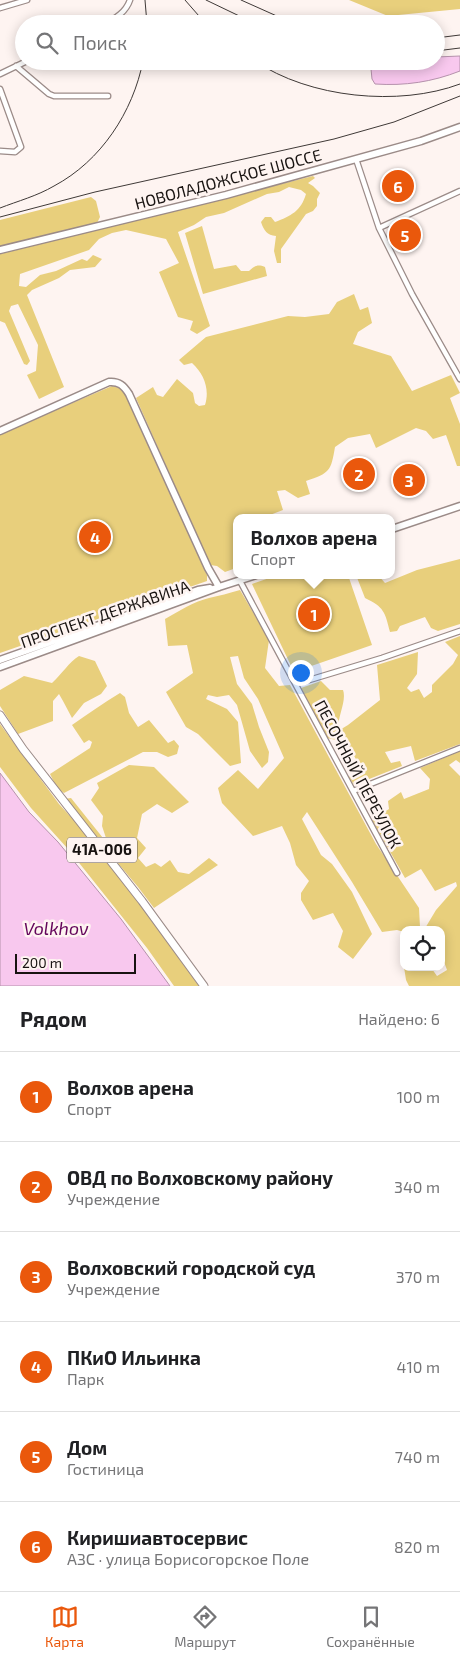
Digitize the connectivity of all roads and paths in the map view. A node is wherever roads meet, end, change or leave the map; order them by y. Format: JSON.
{"nodes":[{"id":1,"x":27,"y":0,"type":"edge"},
{"id":2,"x":130,"y":0,"type":"edge"},
{"id":3,"x":0,"y":8,"type":"edge"},
{"id":4,"x":120,"y":15,"type":"edge"},
{"id":5,"x":15,"y":66,"type":"edge"},
{"id":6,"x":21,"y":70,"type":"edge"},
{"id":7,"x":0,"y":74,"type":"edge"},
{"id":8,"x":0,"y":89,"type":"edge"},
{"id":9,"x":108,"y":96,"type":"dead end"},
{"id":10,"x":460,"y":127,"type":"edge"},
{"id":11,"x":0,"y":151,"type":"edge"},
{"id":12,"x":356,"y":159,"type":"junction"},
{"id":13,"x":460,"y":191,"type":"edge"},
{"id":14,"x":379,"y":228,"type":"junction"},
{"id":15,"x":0,"y":250,"type":"edge"},
{"id":16,"x":458,"y":370,"type":"edge"},
{"id":17,"x":460,"y":379,"type":"edge"},
{"id":18,"x":0,"y":431,"type":"edge"},
{"id":19,"x":460,"y":506,"type":"edge"},
{"id":20,"x":395,"y":528,"type":"edge"},
{"id":21,"x":245,"y":579,"type":"edge"},
{"id":22,"x":240,"y":581,"type":"junction"},
{"id":23,"x":219,"y":587,"type":"junction"},
{"id":24,"x":460,"y":631,"type":"edge"},
{"id":25,"x":0,"y":660,"type":"edge"},
{"id":26,"x":0,"y":666,"type":"edge"},
{"id":27,"x":296,"y":684,"type":"junction"},
{"id":28,"x":0,"y":715,"type":"edge"},
{"id":29,"x":460,"y":748,"type":"edge"},
{"id":30,"x":352,"y":791,"type":"junction"},
{"id":31,"x":397,"y":873,"type":"dead end"},
{"id":32,"x":204,"y":986,"type":"edge"}],
"edges":[{"from":1,"to":3,"type":"street"},
{"from":2,"to":4,"type":"street"},
{"from":5,"to":7,"type":"street"},
{"from":6,"to":9,"type":"street"},
{"from":8,"to":11,"type":"street"},
{"from":10,"to":12,"type":"main road","name":"НОВОЛАДОЖСКОЕ ШОССЕ"},
{"from":12,"to":14,"type":"street"},
{"from":12,"to":15,"type":"main road","name":"НОВОЛАДОЖСКОЕ ШОССЕ"},
{"from":13,"to":14,"type":"street"},
{"from":14,"to":16,"type":"street"},
{"from":16,"to":17,"type":"street"},
{"from":18,"to":23,"type":"main road"},
{"from":19,"to":20,"type":"main road"},
{"from":21,"to":22,"type":"main road","name":"ПРОСПЕКТ ДЕРЖАВИНА"},
{"from":22,"to":23,"type":"main road","name":"ПРОСПЕКТ ДЕРЖАВИНА"},
{"from":22,"to":27,"type":"street","name":"ПЕСОЧНЫЙ ПЕРЕУЛОК"},
{"from":23,"to":25,"type":"main road","name":"ПРОСПЕКТ ДЕРЖАВИНА"},
{"from":23,"to":26,"type":"main road","name":"ПРОСПЕКТ ДЕРЖАВИНА"},
{"from":24,"to":27,"type":"street"},
{"from":27,"to":30,"type":"street","name":"ПЕСОЧНЫЙ ПЕРЕУЛОК"},
{"from":28,"to":32,"type":"main road","number":"41А-006"},
{"from":29,"to":30,"type":"street"},
{"from":30,"to":31,"type":"street","name":"ПЕСОЧНЫЙ ПЕРЕУЛОК"}]}
